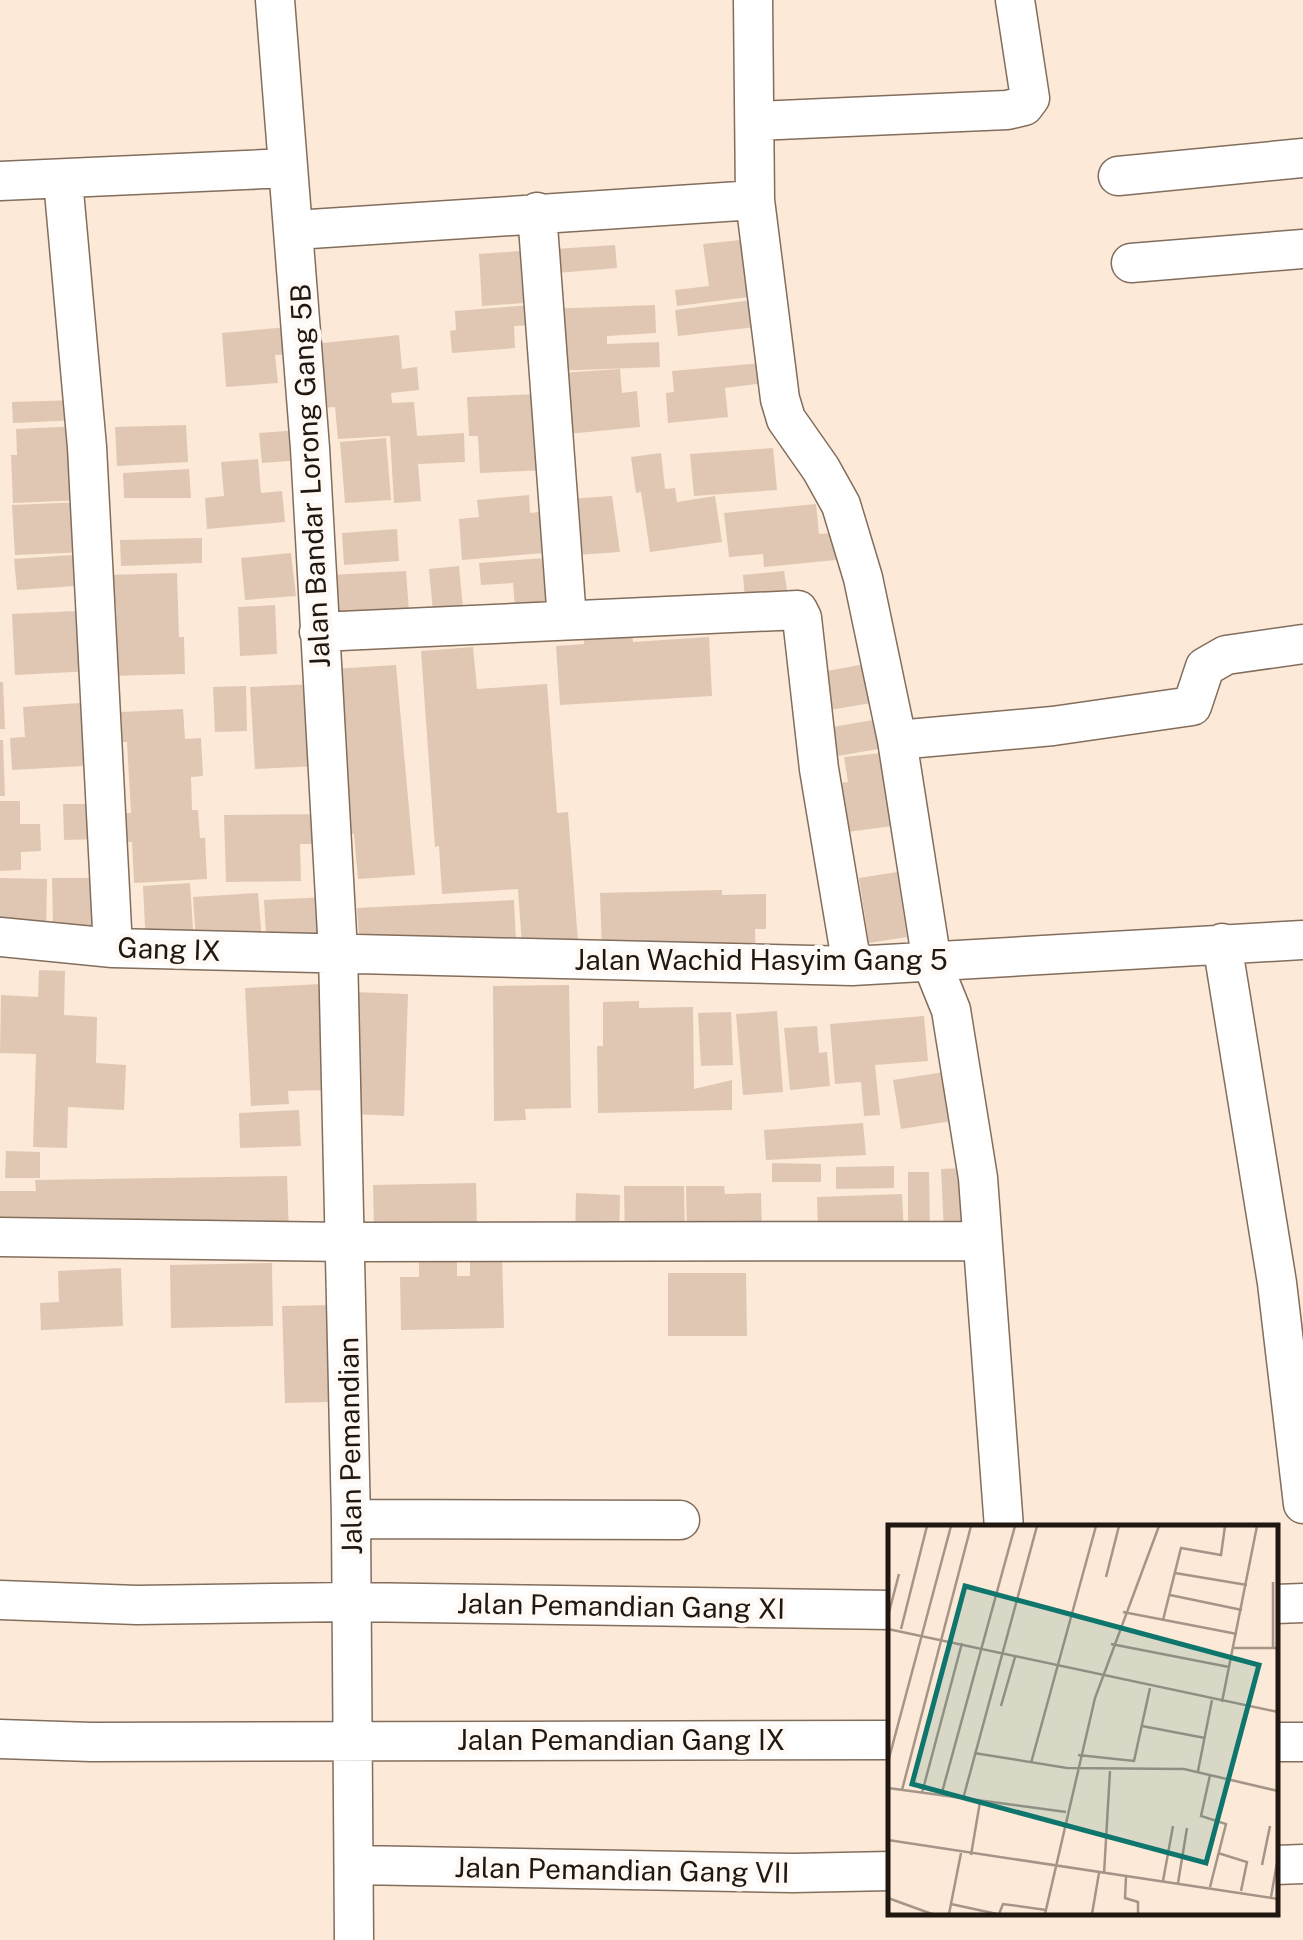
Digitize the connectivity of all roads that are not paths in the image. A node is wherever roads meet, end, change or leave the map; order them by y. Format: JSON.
{"nodes":[{"id":1,"x":276,"y":0,"type":"edge"},
{"id":2,"x":753,"y":0,"type":"edge"},
{"id":3,"x":1015,"y":0,"type":"edge"},
{"id":4,"x":755,"y":121,"type":"junction"},
{"id":5,"x":1303,"y":158,"type":"edge"},
{"id":6,"x":288,"y":168,"type":"junction"},
{"id":7,"x":1118,"y":176,"type":"dead end"},
{"id":8,"x":63,"y":180,"type":"junction"},
{"id":9,"x":0,"y":182,"type":"edge"},
{"id":10,"x":755,"y":200,"type":"junction"},
{"id":11,"x":537,"y":212,"type":"junction"},
{"id":12,"x":294,"y":230,"type":"junction"},
{"id":13,"x":1303,"y":249,"type":"edge"},
{"id":14,"x":1131,"y":263,"type":"dead end"},
{"id":15,"x":567,"y":620,"type":"junction"},
{"id":16,"x":319,"y":632,"type":"junction"},
{"id":17,"x":1303,"y":644,"type":"edge"},
{"id":18,"x":898,"y":740,"type":"junction"},
{"id":19,"x":0,"y":937,"type":"edge"},
{"id":20,"x":1303,"y":940,"type":"edge"},
{"id":21,"x":1222,"y":943,"type":"junction"},
{"id":22,"x":112,"y":948,"type":"junction"},
{"id":23,"x":338,"y":952,"type":"junction"},
{"id":24,"x":932,"y":963,"type":"junction"},
{"id":25,"x":852,"y":966,"type":"junction"},
{"id":26,"x":0,"y":1237,"type":"edge"},
{"id":27,"x":980,"y":1241,"type":"junction"},
{"id":28,"x":346,"y":1242,"type":"junction"},
{"id":29,"x":1302,"y":1494,"type":"edge"},
{"id":30,"x":1303,"y":1504,"type":"edge"},
{"id":31,"x":351,"y":1520,"type":"junction"},
{"id":32,"x":680,"y":1520,"type":"dead end"},
{"id":33,"x":1004,"y":1525,"type":"edge"},
{"id":34,"x":0,"y":1600,"type":"edge"},
{"id":35,"x":352,"y":1602,"type":"junction"},
{"id":36,"x":888,"y":1610,"type":"edge"},
{"id":37,"x":0,"y":1739,"type":"edge"},
{"id":38,"x":888,"y":1740,"type":"edge"},
{"id":39,"x":352,"y":1742,"type":"junction"},
{"id":40,"x":1303,"y":1864,"type":"edge"},
{"id":41,"x":354,"y":1865,"type":"junction"},
{"id":42,"x":1278,"y":1865,"type":"edge"},
{"id":43,"x":888,"y":1872,"type":"edge"},
{"id":44,"x":354,"y":1940,"type":"edge"}],
"edges":[{"from":1,"to":6,"type":"street","name":"Jalan Bandar Lorong Gang 5B"},
{"from":2,"to":4,"type":"street"},
{"from":3,"to":4,"type":"street"},
{"from":4,"to":10,"type":"street"},
{"from":5,"to":7,"type":"street"},
{"from":6,"to":8,"type":"street"},
{"from":6,"to":12,"type":"street","name":"Jalan Bandar Lorong Gang 5B"},
{"from":8,"to":9,"type":"street"},
{"from":8,"to":22,"type":"street"},
{"from":10,"to":11,"type":"street"},
{"from":10,"to":18,"type":"street"},
{"from":11,"to":12,"type":"street"},
{"from":11,"to":15,"type":"street"},
{"from":12,"to":16,"type":"street","name":"Jalan Bandar Lorong Gang 5B"},
{"from":13,"to":14,"type":"street"},
{"from":15,"to":16,"type":"street"},
{"from":15,"to":25,"type":"street"},
{"from":16,"to":23,"type":"street","name":"Jalan Bandar Lorong Gang 5B"},
{"from":17,"to":18,"type":"street"},
{"from":18,"to":24,"type":"street"},
{"from":19,"to":22,"type":"street","name":"Gang IX"},
{"from":20,"to":21,"type":"street","name":"Jalan Wachid Hasyim Gang 5"},
{"from":21,"to":24,"type":"street","name":"Jalan Wachid Hasyim Gang 5"},
{"from":21,"to":29,"type":"street"},
{"from":22,"to":23,"type":"street","name":"Gang IX"},
{"from":23,"to":25,"type":"street","name":"Jalan Wachid Hasyim Gang 5"},
{"from":23,"to":28,"type":"street","name":"Jalan Pemandian"},
{"from":24,"to":25,"type":"street","name":"Jalan Wachid Hasyim Gang 5"},
{"from":24,"to":27,"type":"street"},
{"from":26,"to":28,"type":"street"},
{"from":27,"to":28,"type":"street"},
{"from":27,"to":33,"type":"street"},
{"from":28,"to":31,"type":"street","name":"Jalan Pemandian"},
{"from":29,"to":30,"type":"street"},
{"from":31,"to":32,"type":"street"},
{"from":31,"to":35,"type":"street","name":"Jalan Pemandian"},
{"from":34,"to":35,"type":"street","name":"Jalan Pemandian Gang XI"},
{"from":35,"to":36,"type":"street","name":"Jalan Pemandian Gang XI"},
{"from":35,"to":39,"type":"street","name":"Jalan Pemandian"},
{"from":37,"to":39,"type":"street","name":"Jalan Pemandian Gang IX"},
{"from":38,"to":39,"type":"street","name":"Jalan Pemandian Gang IX"},
{"from":39,"to":41,"type":"street","name":"Jalan Pemandian"},
{"from":40,"to":42,"type":"street"},
{"from":41,"to":43,"type":"street","name":"Jalan Pemandian Gang VII"},
{"from":41,"to":44,"type":"street","name":"Jalan Pemandian"}]}
